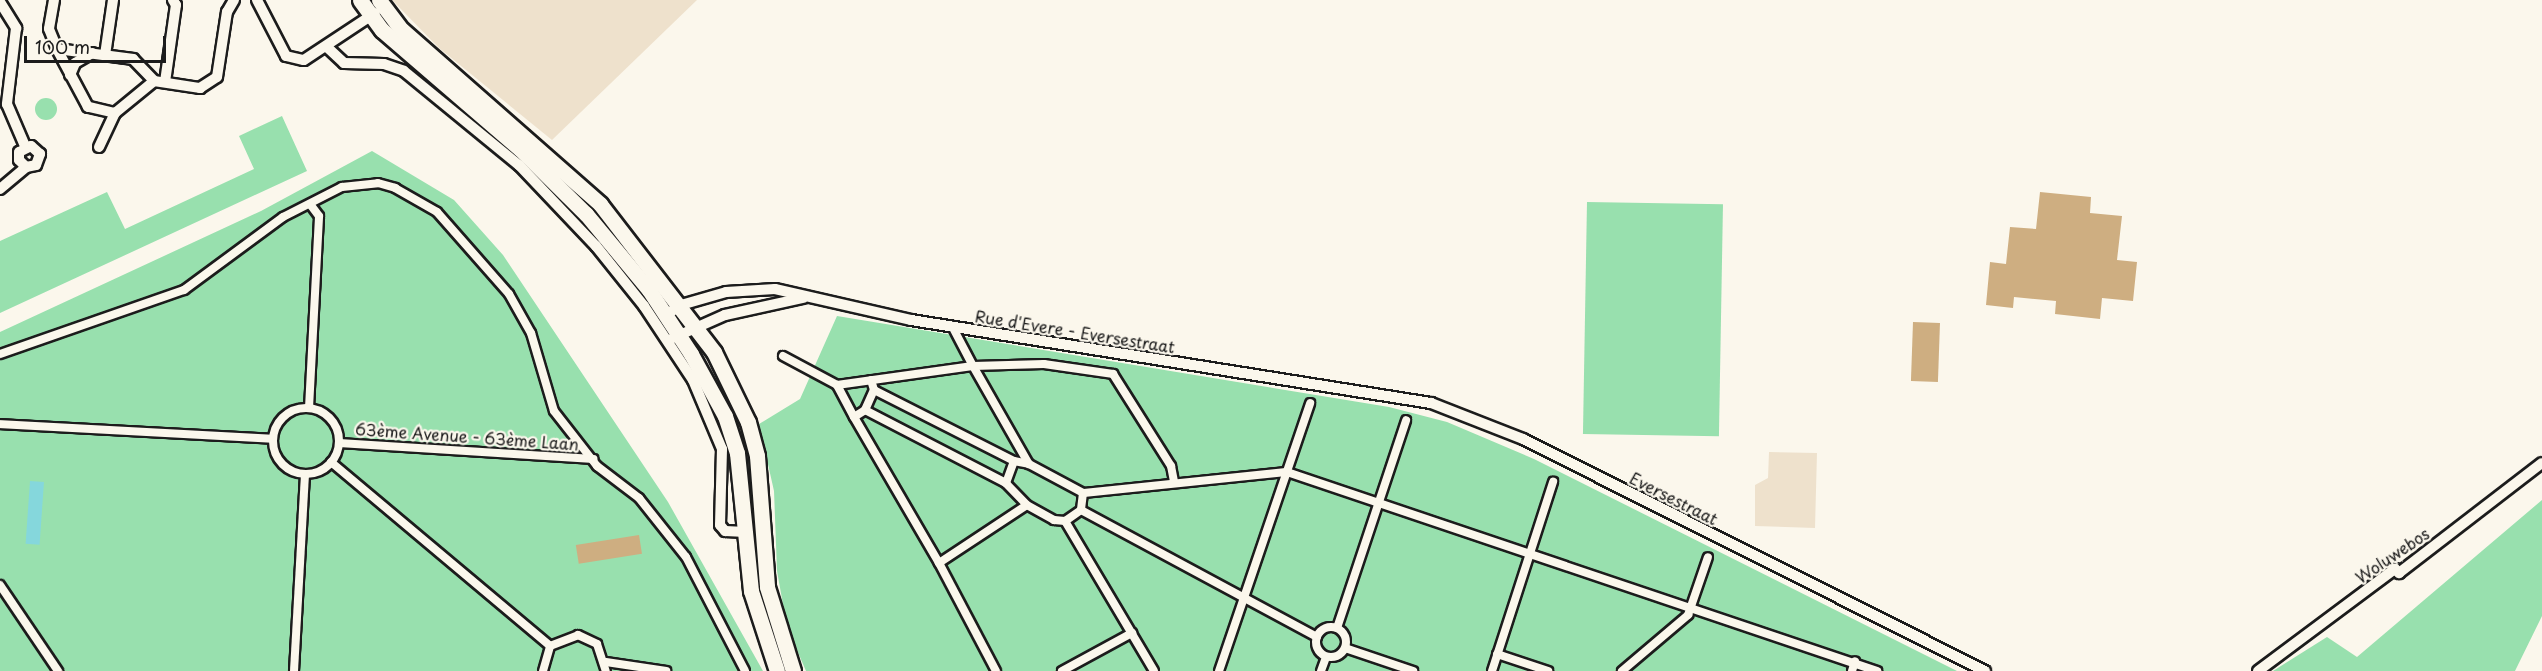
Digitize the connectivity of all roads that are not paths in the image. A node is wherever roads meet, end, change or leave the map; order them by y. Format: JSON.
{"nodes":[{"id":1,"x":54,"y":0,"type":"edge"},
{"id":2,"x":113,"y":0,"type":"edge"},
{"id":3,"x":173,"y":0,"type":"edge"},
{"id":4,"x":234,"y":0,"type":"edge"},
{"id":5,"x":257,"y":0,"type":"edge"},
{"id":6,"x":360,"y":0,"type":"edge"},
{"id":7,"x":0,"y":2,"type":"edge"},
{"id":8,"x":383,"y":5,"type":"edge"},
{"id":9,"x":370,"y":14,"type":"junction"},
{"id":10,"x":328,"y":48,"type":"junction"},
{"id":11,"x":57,"y":49,"type":"junction"},
{"id":12,"x":92,"y":53,"type":"junction"},
{"id":13,"x":105,"y":55,"type":"junction"},
{"id":14,"x":69,"y":75,"type":"junction"},
{"id":15,"x":159,"y":81,"type":"junction"},
{"id":16,"x":115,"y":114,"type":"junction"},
{"id":17,"x":25,"y":146,"type":"junction"},
{"id":18,"x":99,"y":147,"type":"dead end"},
{"id":19,"x":26,"y":167,"type":"junction"},
{"id":20,"x":0,"y":189,"type":"edge"},
{"id":21,"x":310,"y":204,"type":"junction"},
{"id":22,"x":810,"y":297,"type":"junction"},
{"id":23,"x":681,"y":305,"type":"junction"},
{"id":24,"x":666,"y":315,"type":"junction"},
{"id":25,"x":696,"y":326,"type":"junction"},
{"id":26,"x":952,"y":326,"type":"junction"},
{"id":27,"x":673,"y":338,"type":"junction"},
{"id":28,"x":0,"y":354,"type":"edge"},
{"id":29,"x":783,"y":356,"type":"dead end"},
{"id":30,"x":974,"y":366,"type":"junction"},
{"id":31,"x":871,"y":380,"type":"junction"},
{"id":32,"x":837,"y":385,"type":"junction"},
{"id":33,"x":1337,"y":386,"type":"joint"},
{"id":34,"x":874,"y":390,"type":"junction"},
{"id":35,"x":1310,"y":403,"type":"dead end"},
{"id":36,"x":309,"y":408,"type":"junction"},
{"id":37,"x":865,"y":410,"type":"junction"},
{"id":38,"x":854,"y":417,"type":"junction"},
{"id":39,"x":1406,"y":420,"type":"dead end"},
{"id":40,"x":0,"y":424,"type":"edge"},
{"id":41,"x":273,"y":439,"type":"junction"},
{"id":42,"x":339,"y":443,"type":"junction"},
{"id":43,"x":594,"y":459,"type":"junction"},
{"id":44,"x":1014,"y":461,"type":"junction"},
{"id":45,"x":332,"y":462,"type":"junction"},
{"id":46,"x":2542,"y":463,"type":"edge"},
{"id":47,"x":1029,"y":464,"type":"junction"},
{"id":48,"x":1287,"y":472,"type":"junction"},
{"id":49,"x":305,"y":474,"type":"junction"},
{"id":50,"x":1174,"y":482,"type":"junction"},
{"id":51,"x":1553,"y":482,"type":"dead end"},
{"id":52,"x":1006,"y":483,"type":"junction"},
{"id":53,"x":1083,"y":493,"type":"junction"},
{"id":54,"x":1378,"y":502,"type":"junction"},
{"id":55,"x":1027,"y":505,"type":"junction"},
{"id":56,"x":1081,"y":510,"type":"junction"},
{"id":57,"x":1065,"y":521,"type":"junction"},
{"id":58,"x":746,"y":532,"type":"junction"},
{"id":59,"x":1530,"y":551,"type":"junction"},
{"id":60,"x":1708,"y":557,"type":"dead end"},
{"id":61,"x":939,"y":563,"type":"junction"},
{"id":62,"x":0,"y":585,"type":"edge"},
{"id":63,"x":1245,"y":597,"type":"junction"},
{"id":64,"x":1693,"y":606,"type":"junction"},
{"id":65,"x":1337,"y":628,"type":"junction"},
{"id":66,"x":1132,"y":633,"type":"junction"},
{"id":67,"x":1317,"y":637,"type":"junction"},
{"id":68,"x":550,"y":646,"type":"junction"},
{"id":69,"x":1346,"y":648,"type":"junction"},
{"id":70,"x":1497,"y":654,"type":"junction"},
{"id":71,"x":1326,"y":657,"type":"junction"},
{"id":72,"x":1855,"y":661,"type":"junction"},
{"id":73,"x":606,"y":667,"type":"edge"},
{"id":74,"x":58,"y":671,"type":"edge"},
{"id":75,"x":294,"y":671,"type":"edge"},
{"id":76,"x":543,"y":671,"type":"edge"},
{"id":77,"x":666,"y":671,"type":"edge"},
{"id":78,"x":745,"y":671,"type":"edge"},
{"id":79,"x":777,"y":671,"type":"edge"},
{"id":80,"x":793,"y":671,"type":"edge"},
{"id":81,"x":996,"y":671,"type":"edge"},
{"id":82,"x":1062,"y":671,"type":"edge"},
{"id":83,"x":1154,"y":671,"type":"edge"},
{"id":84,"x":1219,"y":671,"type":"edge"},
{"id":85,"x":1321,"y":671,"type":"edge"},
{"id":86,"x":1413,"y":671,"type":"edge"},
{"id":87,"x":1492,"y":671,"type":"edge"},
{"id":88,"x":1548,"y":671,"type":"edge"},
{"id":89,"x":1622,"y":671,"type":"edge"},
{"id":90,"x":1852,"y":671,"type":"edge"},
{"id":91,"x":1877,"y":671,"type":"edge"},
{"id":92,"x":1985,"y":671,"type":"edge"},
{"id":93,"x":2259,"y":671,"type":"edge"}],
"edges":[{"from":1,"to":11,"type":"street"},
{"from":2,"to":13,"type":"street"},
{"from":3,"to":15,"type":"street"},
{"from":4,"to":15,"type":"street"},
{"from":5,"to":10,"type":"street"},
{"from":6,"to":9,"type":"main road"},
{"from":7,"to":17,"type":"street"},
{"from":8,"to":9,"type":"street"},
{"from":8,"to":23,"type":"main road"},
{"from":9,"to":10,"type":"street"},
{"from":9,"to":24,"type":"main road"},
{"from":10,"to":27,"type":"street"},
{"from":11,"to":12,"type":"street"},
{"from":11,"to":14,"type":"street"},
{"from":12,"to":13,"type":"street"},
{"from":12,"to":14,"type":"street"},
{"from":13,"to":15,"type":"street"},
{"from":14,"to":16,"type":"street"},
{"from":15,"to":16,"type":"street"},
{"from":16,"to":18,"type":"street"},
{"from":17,"to":19,"type":"street"},
{"from":17,"to":19,"type":"street"},
{"from":19,"to":20,"type":"street"},
{"from":21,"to":28,"type":"street"},
{"from":21,"to":36,"type":"street"},
{"from":21,"to":43,"type":"street"},
{"from":22,"to":23,"type":"street","name":"Rue d'Evere - Eversestraat"},
{"from":22,"to":25,"type":"street","name":"Rue d'Evere - Eversestraat"},
{"from":22,"to":26,"type":"street","name":"Rue d'Evere - Eversestraat"},
{"from":23,"to":24,"type":"street","name":"Rue d'Evere - Eversestraat"},
{"from":23,"to":25,"type":"main road"},
{"from":24,"to":27,"type":"main road"},
{"from":25,"to":27,"type":"street","name":"Rue d'Evere - Eversestraat"},
{"from":25,"to":80,"type":"main road"},
{"from":26,"to":30,"type":"street"},
{"from":26,"to":33,"type":"street","name":"Rue d'Evere - Eversestraat"},
{"from":27,"to":58,"type":"main road"},
{"from":27,"to":58,"type":"street"},
{"from":29,"to":32,"type":"street"},
{"from":30,"to":31,"type":"street"},
{"from":30,"to":47,"type":"street"},
{"from":30,"to":50,"type":"street"},
{"from":31,"to":32,"type":"street"},
{"from":31,"to":34,"type":"street"},
{"from":32,"to":38,"type":"street"},
{"from":33,"to":92,"type":"street","name":"Eversestraat"},
{"from":34,"to":37,"type":"street"},
{"from":34,"to":44,"type":"street"},
{"from":35,"to":48,"type":"street"},
{"from":36,"to":41,"type":"street"},
{"from":36,"to":42,"type":"street"},
{"from":37,"to":38,"type":"street"},
{"from":37,"to":52,"type":"street"},
{"from":38,"to":61,"type":"street"},
{"from":39,"to":54,"type":"street"},
{"from":40,"to":41,"type":"street"},
{"from":41,"to":49,"type":"street"},
{"from":42,"to":43,"type":"street","name":"63ème Avenue - 63ème Laan"},
{"from":42,"to":45,"type":"street"},
{"from":43,"to":78,"type":"street"},
{"from":44,"to":47,"type":"street"},
{"from":44,"to":52,"type":"street"},
{"from":45,"to":49,"type":"street"},
{"from":45,"to":68,"type":"street"},
{"from":46,"to":93,"type":"street","name":"Woluwebos"},
{"from":47,"to":53,"type":"street"},
{"from":48,"to":50,"type":"street"},
{"from":48,"to":54,"type":"street"},
{"from":48,"to":63,"type":"street"},
{"from":49,"to":75,"type":"street"},
{"from":50,"to":53,"type":"street"},
{"from":51,"to":59,"type":"street"},
{"from":52,"to":55,"type":"street"},
{"from":53,"to":56,"type":"street"},
{"from":54,"to":59,"type":"street"},
{"from":54,"to":65,"type":"street"},
{"from":55,"to":57,"type":"street"},
{"from":55,"to":61,"type":"street"},
{"from":56,"to":57,"type":"street"},
{"from":56,"to":63,"type":"street"},
{"from":57,"to":66,"type":"street"},
{"from":58,"to":79,"type":"main road"},
{"from":59,"to":64,"type":"street"},
{"from":59,"to":70,"type":"street"},
{"from":60,"to":64,"type":"street"},
{"from":61,"to":81,"type":"street"},
{"from":62,"to":74,"type":"street"},
{"from":63,"to":67,"type":"street"},
{"from":63,"to":84,"type":"street"},
{"from":64,"to":72,"type":"street"},
{"from":64,"to":89,"type":"street"},
{"from":65,"to":67,"type":"street"},
{"from":65,"to":69,"type":"street"},
{"from":66,"to":82,"type":"street"},
{"from":66,"to":83,"type":"street"},
{"from":67,"to":71,"type":"street"},
{"from":68,"to":73,"type":"street"},
{"from":68,"to":76,"type":"street"},
{"from":69,"to":71,"type":"street"},
{"from":69,"to":86,"type":"street"},
{"from":70,"to":87,"type":"street"},
{"from":70,"to":88,"type":"street"},
{"from":71,"to":85,"type":"street"},
{"from":72,"to":90,"type":"street"},
{"from":72,"to":91,"type":"street"},
{"from":73,"to":77,"type":"street"}]}
